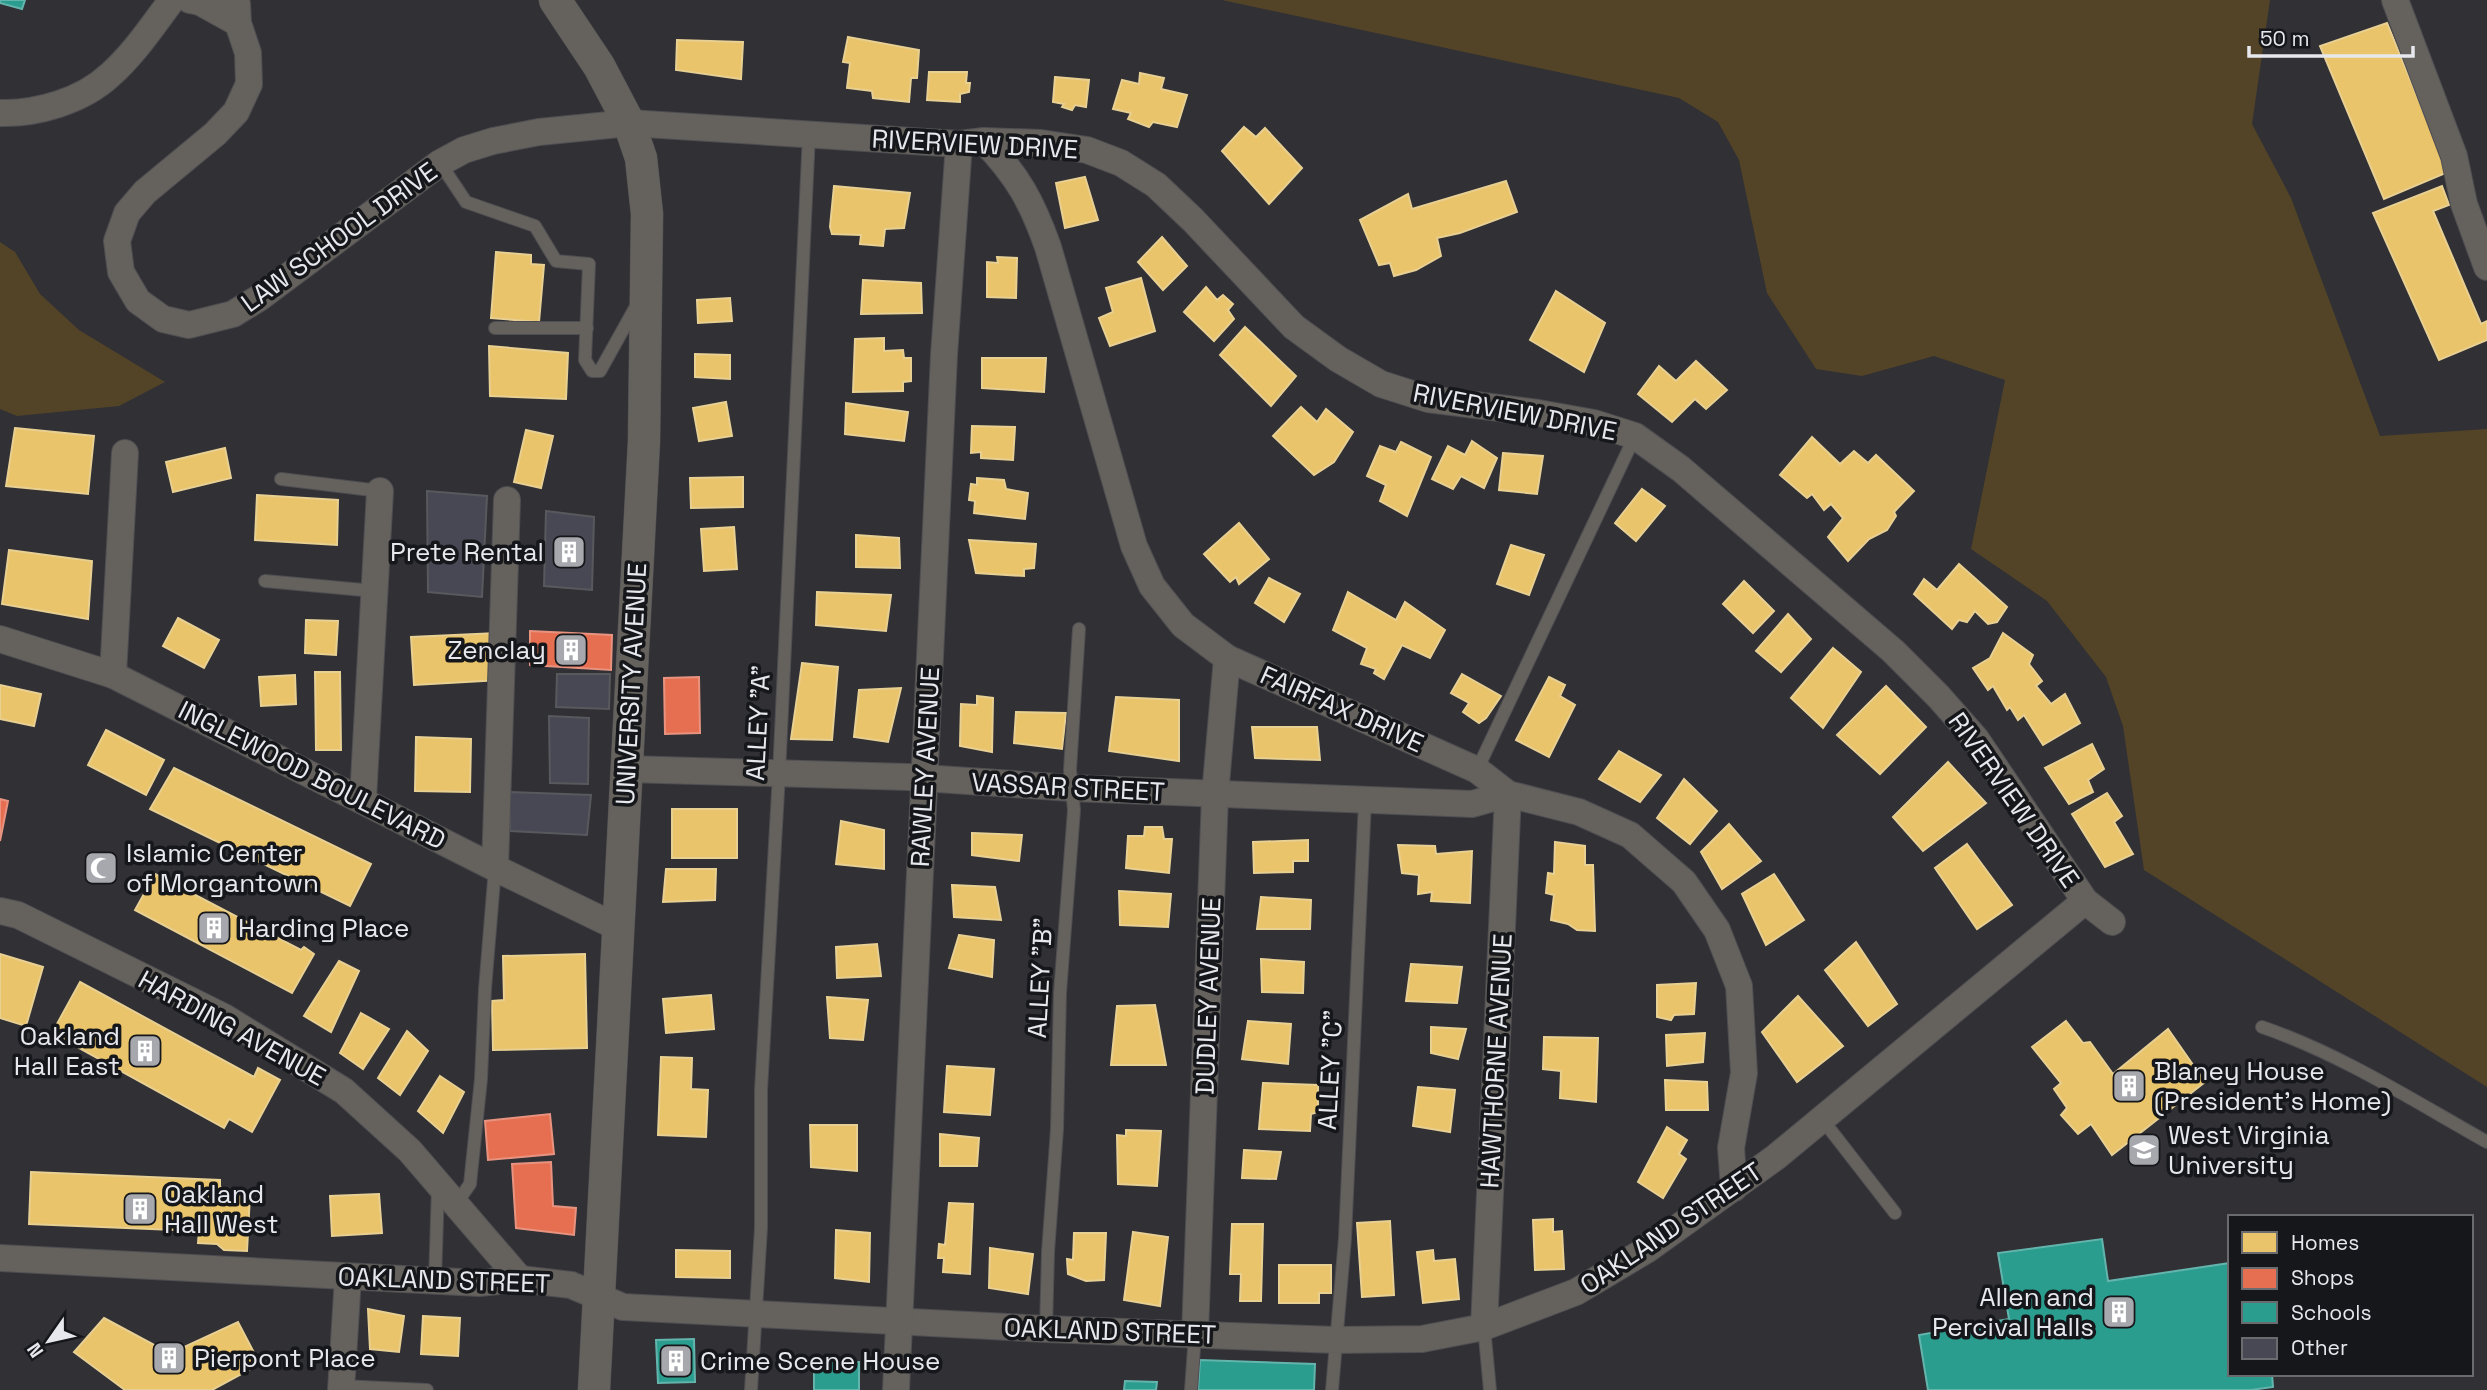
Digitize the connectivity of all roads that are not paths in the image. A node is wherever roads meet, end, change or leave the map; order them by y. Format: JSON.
{"nodes":[{"id":1,"x":172,"y":0,"type":"edge"},
{"id":2,"x":190,"y":0,"type":"edge"},
{"id":3,"x":555,"y":0,"type":"edge"},
{"id":4,"x":2395,"y":0,"type":"edge"},
{"id":5,"x":236,"y":12,"type":"edge"},
{"id":6,"x":0,"y":113,"type":"edge"},
{"id":7,"x":629,"y":123,"type":"junction"},
{"id":8,"x":809,"y":134,"type":"junction"},
{"id":9,"x":971,"y":143,"type":"junction"},
{"id":10,"x":440,"y":163,"type":"junction"},
{"id":11,"x":2487,"y":267,"type":"edge"},
{"id":12,"x":647,"y":288,"type":"junction"},
{"id":13,"x":495,"y":327,"type":"dead end"},
{"id":14,"x":587,"y":328,"type":"junction"},
{"id":15,"x":1635,"y":436,"type":"junction"},
{"id":16,"x":125,"y":453,"type":"dead end"},
{"id":17,"x":281,"y":479,"type":"dead end"},
{"id":18,"x":380,"y":491,"type":"joint"},
{"id":19,"x":507,"y":500,"type":"dead end"},
{"id":20,"x":265,"y":582,"type":"dead end"},
{"id":21,"x":374,"y":591,"type":"junction"},
{"id":22,"x":1079,"y":629,"type":"dead end"},
{"id":23,"x":0,"y":639,"type":"edge"},
{"id":24,"x":1227,"y":658,"type":"junction"},
{"id":25,"x":113,"y":674,"type":"junction"},
{"id":26,"x":627,"y":769,"type":"junction"},
{"id":27,"x":1477,"y":770,"type":"junction"},
{"id":28,"x":779,"y":774,"type":"junction"},
{"id":29,"x":925,"y":779,"type":"junction"},
{"id":30,"x":1072,"y":788,"type":"junction"},
{"id":31,"x":1508,"y":794,"type":"junction"},
{"id":32,"x":1215,"y":795,"type":"junction"},
{"id":33,"x":363,"y":800,"type":"junction"},
{"id":34,"x":1365,"y":801,"type":"junction"},
{"id":35,"x":495,"y":868,"type":"junction"},
{"id":36,"x":2085,"y":901,"type":"junction"},
{"id":37,"x":0,"y":911,"type":"edge"},
{"id":38,"x":2112,"y":922,"type":"dead end"},
{"id":39,"x":617,"y":927,"type":"junction"},
{"id":40,"x":2262,"y":1027,"type":"dead end"},
{"id":41,"x":1822,"y":1119,"type":"junction"},
{"id":42,"x":2487,"y":1142,"type":"edge"},
{"id":43,"x":438,"y":1183,"type":"junction"},
{"id":44,"x":1734,"y":1188,"type":"junction"},
{"id":45,"x":456,"y":1204,"type":"junction"},
{"id":46,"x":1895,"y":1213,"type":"dead end"},
{"id":47,"x":0,"y":1258,"type":"edge"},
{"id":48,"x":348,"y":1277,"type":"junction"},
{"id":49,"x":520,"y":1279,"type":"junction"},
{"id":50,"x":435,"y":1281,"type":"junction"},
{"id":51,"x":598,"y":1296,"type":"junction"},
{"id":52,"x":756,"y":1314,"type":"junction"},
{"id":53,"x":899,"y":1321,"type":"junction"},
{"id":54,"x":1484,"y":1327,"type":"junction"},
{"id":55,"x":1046,"y":1329,"type":"junction"},
{"id":56,"x":1195,"y":1334,"type":"junction"},
{"id":57,"x":1336,"y":1340,"type":"junction"},
{"id":58,"x":341,"y":1388,"type":"edge"},
{"id":59,"x":427,"y":1390,"type":"edge"},
{"id":60,"x":594,"y":1390,"type":"edge"},
{"id":61,"x":751,"y":1390,"type":"edge"},
{"id":62,"x":896,"y":1390,"type":"edge"},
{"id":63,"x":1191,"y":1390,"type":"edge"},
{"id":64,"x":1332,"y":1390,"type":"edge"},
{"id":65,"x":1490,"y":1390,"type":"edge"}],
"edges":[{"from":1,"to":6,"type":"street"},
{"from":2,"to":5,"type":"street","name":"LAW SCHOOL DRIVE"},
{"from":3,"to":7,"type":"street","name":"UNIVERSITY AVENUE"},
{"from":4,"to":11,"type":"street"},
{"from":5,"to":10,"type":"street","name":"LAW SCHOOL DRIVE"},
{"from":7,"to":8,"type":"street","name":"RIVERVIEW DRIVE"},
{"from":7,"to":10,"type":"street","name":"LAW SCHOOL DRIVE"},
{"from":7,"to":12,"type":"street","name":"UNIVERSITY AVENUE"},
{"from":8,"to":9,"type":"street","name":"RIVERVIEW DRIVE"},
{"from":8,"to":28,"type":"lane","name":"ALLEY \"A\""},
{"from":9,"to":15,"type":"street","name":"RIVERVIEW DRIVE"},
{"from":9,"to":24,"type":"street","name":"FAIRFAX DRIVE"},
{"from":9,"to":29,"type":"street","name":"RAWLEY AVENUE"},
{"from":10,"to":14,"type":"lane"},
{"from":12,"to":14,"type":"lane"},
{"from":12,"to":26,"type":"street","name":"UNIVERSITY AVENUE"},
{"from":13,"to":14,"type":"lane"},
{"from":15,"to":27,"type":"lane"},
{"from":15,"to":36,"type":"street","name":"RIVERVIEW DRIVE"},
{"from":16,"to":25,"type":"street"},
{"from":17,"to":18,"type":"lane"},
{"from":18,"to":21,"type":"street"},
{"from":19,"to":35,"type":"street"},
{"from":20,"to":21,"type":"lane"},
{"from":21,"to":33,"type":"street"},
{"from":22,"to":30,"type":"lane","name":"ALLEY \"B\""},
{"from":23,"to":25,"type":"street","name":"INGLEWOOD BOULEVARD"},
{"from":24,"to":27,"type":"street","name":"FAIRFAX DRIVE"},
{"from":24,"to":32,"type":"street","name":"DUDLEY AVENUE"},
{"from":25,"to":33,"type":"street","name":"INGLEWOOD BOULEVARD"},
{"from":26,"to":28,"type":"street","name":"VASSAR STREET"},
{"from":26,"to":39,"type":"street","name":"UNIVERSITY AVENUE"},
{"from":27,"to":31,"type":"street","name":"FAIRFAX DRIVE"},
{"from":28,"to":29,"type":"street","name":"VASSAR STREET"},
{"from":28,"to":52,"type":"lane","name":"ALLEY \"A\""},
{"from":29,"to":30,"type":"street","name":"VASSAR STREET"},
{"from":29,"to":53,"type":"street","name":"RAWLEY AVENUE"},
{"from":30,"to":32,"type":"street","name":"VASSAR STREET"},
{"from":30,"to":55,"type":"lane","name":"ALLEY \"B\""},
{"from":31,"to":34,"type":"street","name":"VASSAR STREET"},
{"from":31,"to":44,"type":"street","name":"FAIRFAX DRIVE"},
{"from":31,"to":54,"type":"street","name":"HAWTHORNE AVENUE"},
{"from":32,"to":34,"type":"street","name":"VASSAR STREET"},
{"from":32,"to":56,"type":"street","name":"DUDLEY AVENUE"},
{"from":33,"to":35,"type":"street","name":"INGLEWOOD BOULEVARD"},
{"from":34,"to":57,"type":"lane","name":"ALLEY \"C\""},
{"from":35,"to":39,"type":"street","name":"INGLEWOOD BOULEVARD"},
{"from":35,"to":45,"type":"lane"},
{"from":36,"to":38,"type":"street","name":"RIVERVIEW DRIVE"},
{"from":36,"to":41,"type":"street","name":"OAKLAND STREET"},
{"from":37,"to":43,"type":"street","name":"HARDING AVENUE"},
{"from":39,"to":51,"type":"street","name":"UNIVERSITY AVENUE"},
{"from":40,"to":42,"type":"lane"},
{"from":41,"to":44,"type":"street","name":"OAKLAND STREET"},
{"from":41,"to":46,"type":"lane"},
{"from":43,"to":45,"type":"street","name":"HARDING AVENUE"},
{"from":43,"to":50,"type":"lane"},
{"from":44,"to":54,"type":"street","name":"OAKLAND STREET"},
{"from":45,"to":49,"type":"street","name":"HARDING AVENUE"},
{"from":47,"to":48,"type":"street","name":"OAKLAND STREET"},
{"from":48,"to":50,"type":"street","name":"OAKLAND STREET"},
{"from":48,"to":58,"type":"street"},
{"from":49,"to":50,"type":"street","name":"OAKLAND STREET"},
{"from":49,"to":51,"type":"street","name":"OAKLAND STREET"},
{"from":51,"to":52,"type":"street","name":"OAKLAND STREET"},
{"from":51,"to":60,"type":"street","name":"UNIVERSITY AVENUE"},
{"from":52,"to":53,"type":"street","name":"OAKLAND STREET"},
{"from":52,"to":61,"type":"lane","name":"ALLEY \"A\""},
{"from":53,"to":55,"type":"street","name":"OAKLAND STREET"},
{"from":53,"to":62,"type":"street","name":"RAWLEY AVENUE"},
{"from":54,"to":57,"type":"street","name":"OAKLAND STREET"},
{"from":54,"to":65,"type":"lane"},
{"from":55,"to":56,"type":"street","name":"OAKLAND STREET"},
{"from":56,"to":57,"type":"street","name":"OAKLAND STREET"},
{"from":56,"to":63,"type":"lane"},
{"from":57,"to":64,"type":"lane","name":"ALLEY \"C\""},
{"from":58,"to":59,"type":"lane"}]}
